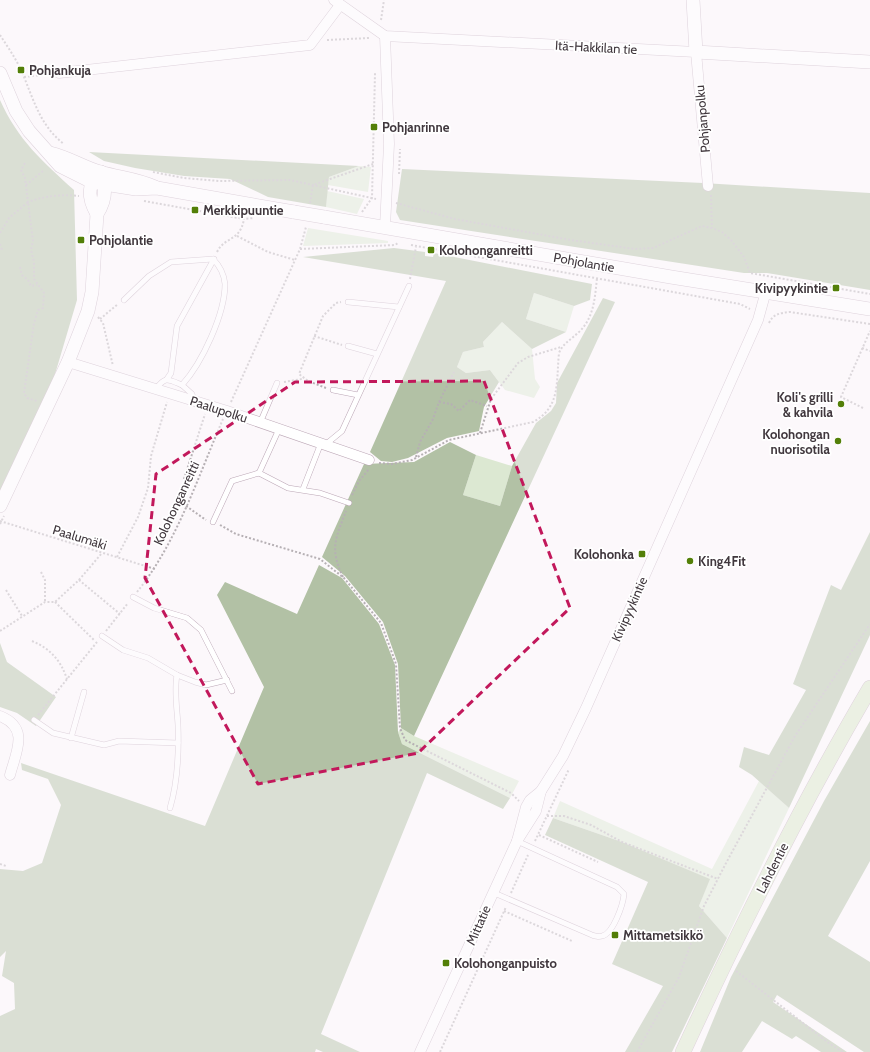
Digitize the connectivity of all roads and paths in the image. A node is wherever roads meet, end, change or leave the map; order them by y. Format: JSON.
{"nodes":[{"id":1,"x":384,"y":0,"type":"edge"},
{"id":2,"x":692,"y":0,"type":"edge"},
{"id":3,"x":337,"y":3,"type":"edge"},
{"id":4,"x":380,"y":23,"type":"dead end"},
{"id":5,"x":365,"y":33,"type":"dead end"},
{"id":6,"x":0,"y":35,"type":"edge"},
{"id":7,"x":385,"y":36,"type":"junction"},
{"id":8,"x":371,"y":38,"type":"junction"},
{"id":9,"x":373,"y":41,"type":"dead end"},
{"id":10,"x":310,"y":45,"type":"junction"},
{"id":11,"x":696,"y":52,"type":"junction"},
{"id":12,"x":870,"y":62,"type":"edge"},
{"id":13,"x":375,"y":67,"type":"dead end"},
{"id":14,"x":0,"y":73,"type":"edge"},
{"id":15,"x":59,"y":73,"type":"joint"},
{"id":16,"x":24,"y":77,"type":"junction"},
{"id":17,"x":68,"y":147,"type":"dead end"},
{"id":18,"x":25,"y":163,"type":"dead end"},
{"id":19,"x":373,"y":164,"type":"junction"},
{"id":20,"x":44,"y":170,"type":"dead end"},
{"id":21,"x":149,"y":172,"type":"dead end"},
{"id":22,"x":99,"y":179,"type":"junction"},
{"id":23,"x":26,"y":185,"type":"junction"},
{"id":24,"x":313,"y":185,"type":"junction"},
{"id":25,"x":708,"y":186,"type":"joint"},
{"id":26,"x":81,"y":196,"type":"dead end"},
{"id":27,"x":372,"y":198,"type":"junction"},
{"id":28,"x":137,"y":200,"type":"dead end"},
{"id":29,"x":28,"y":202,"type":"junction"},
{"id":30,"x":395,"y":203,"type":"dead end"},
{"id":31,"x":361,"y":215,"type":"dead end"},
{"id":32,"x":259,"y":218,"type":"dead end"},
{"id":33,"x":244,"y":219,"type":"junction"},
{"id":34,"x":385,"y":227,"type":"junction"},
{"id":35,"x":712,"y":228,"type":"junction"},
{"id":36,"x":0,"y":233,"type":"edge"},
{"id":37,"x":237,"y":236,"type":"junction"},
{"id":38,"x":399,"y":242,"type":"dead end"},
{"id":39,"x":0,"y":244,"type":"edge"},
{"id":40,"x":416,"y":247,"type":"dead end"},
{"id":41,"x":2,"y":250,"type":"dead end"},
{"id":42,"x":213,"y":259,"type":"junction"},
{"id":43,"x":295,"y":260,"type":"junction"},
{"id":44,"x":20,"y":267,"type":"dead end"},
{"id":45,"x":597,"y":278,"type":"dead end"},
{"id":46,"x":37,"y":285,"type":"junction"},
{"id":47,"x":409,"y":286,"type":"joint"},
{"id":48,"x":766,"y":291,"type":"junction"},
{"id":49,"x":870,"y":294,"type":"edge"},
{"id":50,"x":124,"y":300,"type":"joint"},
{"id":51,"x":348,"y":302,"type":"joint"},
{"id":52,"x":399,"y":307,"type":"junction"},
{"id":53,"x":870,"y":309,"type":"edge"},
{"id":54,"x":96,"y":314,"type":"dead end"},
{"id":55,"x":772,"y":317,"type":"dead end"},
{"id":56,"x":100,"y":319,"type":"junction"},
{"id":57,"x":870,"y":324,"type":"edge"},
{"id":58,"x":870,"y":331,"type":"edge"},
{"id":59,"x":314,"y":336,"type":"junction"},
{"id":60,"x":348,"y":346,"type":"joint"},
{"id":61,"x":562,"y":347,"type":"junction"},
{"id":62,"x":862,"y":348,"type":"junction"},
{"id":63,"x":870,"y":351,"type":"edge"},
{"id":64,"x":377,"y":354,"type":"junction"},
{"id":65,"x":68,"y":362,"type":"junction"},
{"id":66,"x":454,"y":372,"type":"dead end"},
{"id":67,"x":120,"y":378,"type":"junction"},
{"id":68,"x":167,"y":379,"type":"junction"},
{"id":69,"x":302,"y":379,"type":"junction"},
{"id":70,"x":276,"y":383,"type":"joint"},
{"id":71,"x":182,"y":385,"type":"junction"},
{"id":72,"x":156,"y":389,"type":"junction"},
{"id":73,"x":333,"y":390,"type":"joint"},
{"id":74,"x":167,"y":393,"type":"junction"},
{"id":75,"x":358,"y":395,"type":"junction"},
{"id":76,"x":194,"y":401,"type":"junction"},
{"id":77,"x":438,"y":402,"type":"junction"},
{"id":78,"x":206,"y":405,"type":"junction"},
{"id":79,"x":48,"y":406,"type":"junction"},
{"id":80,"x":487,"y":406,"type":"junction"},
{"id":81,"x":863,"y":408,"type":"dead end"},
{"id":82,"x":227,"y":411,"type":"junction"},
{"id":83,"x":260,"y":422,"type":"junction"},
{"id":84,"x":279,"y":429,"type":"junction"},
{"id":85,"x":480,"y":433,"type":"junction"},
{"id":86,"x":323,"y":444,"type":"junction"},
{"id":87,"x":416,"y":457,"type":"junction"},
{"id":88,"x":373,"y":461,"type":"junction"},
{"id":89,"x":259,"y":473,"type":"junction"},
{"id":90,"x":184,"y":479,"type":"dead end"},
{"id":91,"x":303,"y":489,"type":"junction"},
{"id":92,"x":349,"y":503,"type":"junction"},
{"id":93,"x":0,"y":506,"type":"edge"},
{"id":94,"x":186,"y":506,"type":"junction"},
{"id":95,"x":0,"y":521,"type":"edge"},
{"id":96,"x":213,"y":522,"type":"junction"},
{"id":97,"x":102,"y":553,"type":"junction"},
{"id":98,"x":117,"y":557,"type":"junction"},
{"id":99,"x":155,"y":569,"type":"junction"},
{"id":100,"x":41,"y":572,"type":"dead end"},
{"id":101,"x":344,"y":578,"type":"junction"},
{"id":102,"x":79,"y":580,"type":"junction"},
{"id":103,"x":6,"y":590,"type":"dead end"},
{"id":104,"x":133,"y":597,"type":"junction"},
{"id":105,"x":45,"y":602,"type":"junction"},
{"id":106,"x":55,"y":602,"type":"junction"},
{"id":107,"x":120,"y":614,"type":"junction"},
{"id":108,"x":22,"y":616,"type":"junction"},
{"id":109,"x":870,"y":624,"type":"edge"},
{"id":110,"x":0,"y":631,"type":"edge"},
{"id":111,"x":102,"y":636,"type":"junction"},
{"id":112,"x":32,"y":641,"type":"dead end"},
{"id":113,"x":97,"y":642,"type":"junction"},
{"id":114,"x":177,"y":675,"type":"junction"},
{"id":115,"x":67,"y":679,"type":"junction"},
{"id":116,"x":227,"y":680,"type":"junction"},
{"id":117,"x":870,"y":688,"type":"edge"},
{"id":118,"x":232,"y":691,"type":"dead end"},
{"id":119,"x":84,"y":692,"type":"dead end"},
{"id":120,"x":0,"y":716,"type":"edge"},
{"id":121,"x":34,"y":720,"type":"joint"},
{"id":122,"x":71,"y":738,"type":"junction"},
{"id":123,"x":178,"y":743,"type":"junction"},
{"id":124,"x":10,"y":776,"type":"dead end"},
{"id":125,"x":541,"y":791,"type":"junction"},
{"id":126,"x":517,"y":800,"type":"dead end"},
{"id":127,"x":526,"y":807,"type":"joint"},
{"id":128,"x":170,"y":808,"type":"dead end"},
{"id":129,"x":536,"y":811,"type":"joint"},
{"id":130,"x":547,"y":816,"type":"dead end"},
{"id":131,"x":539,"y":835,"type":"dead end"},
{"id":132,"x":517,"y":841,"type":"junction"},
{"id":133,"x":526,"y":858,"type":"dead end"},
{"id":134,"x":598,"y":862,"type":"dead end"},
{"id":135,"x":0,"y":864,"type":"edge"},
{"id":136,"x":6,"y":866,"type":"dead end"},
{"id":137,"x":718,"y":879,"type":"junction"},
{"id":138,"x":514,"y":886,"type":"dead end"},
{"id":139,"x":492,"y":892,"type":"junction"},
{"id":140,"x":572,"y":941,"type":"dead end"},
{"id":141,"x":749,"y":980,"type":"dead end"},
{"id":142,"x":420,"y":1052,"type":"edge"},
{"id":143,"x":440,"y":1052,"type":"edge"},
{"id":144,"x":637,"y":1052,"type":"edge"},
{"id":145,"x":683,"y":1052,"type":"edge"},
{"id":146,"x":843,"y":1052,"type":"edge"}],
"edges":[{"from":1,"to":4,"type":"path"},
{"from":2,"to":11,"type":"street"},
{"from":3,"to":7,"type":"street"},
{"from":3,"to":10,"type":"street"},
{"from":5,"to":8,"type":"path"},
{"from":6,"to":16,"type":"path"},
{"from":7,"to":11,"type":"street","name":"Itä-Hakkilan tie"},
{"from":7,"to":34,"type":"street"},
{"from":8,"to":9,"type":"path"},
{"from":8,"to":10,"type":"path"},
{"from":10,"to":15,"type":"street"},
{"from":11,"to":12,"type":"street","name":"Itä-Hakkilan tie"},
{"from":11,"to":25,"type":"street","name":"Pohjanpolku"},
{"from":13,"to":19,"type":"path"},
{"from":14,"to":22,"type":"street","name":"Pohjolantie"},
{"from":15,"to":16,"type":"path"},
{"from":16,"to":17,"type":"path"},
{"from":18,"to":23,"type":"path"},
{"from":19,"to":24,"type":"path"},
{"from":19,"to":27,"type":"path"},
{"from":20,"to":23,"type":"path"},
{"from":21,"to":24,"type":"path"},
{"from":22,"to":34,"type":"street","name":"Pohjolantie","bridge":true},
{"from":22,"to":65,"type":"street"},
{"from":23,"to":29,"type":"path"},
{"from":24,"to":27,"type":"path"},
{"from":25,"to":35,"type":"path"},
{"from":26,"to":29,"type":"path"},
{"from":27,"to":31,"type":"path"},
{"from":28,"to":33,"type":"path"},
{"from":29,"to":36,"type":"path"},
{"from":29,"to":46,"type":"path"},
{"from":30,"to":35,"type":"path"},
{"from":32,"to":33,"type":"path"},
{"from":33,"to":37,"type":"path"},
{"from":34,"to":48,"type":"street","name":"Pohjolantie"},
{"from":35,"to":49,"type":"path"},
{"from":37,"to":42,"type":"path"},
{"from":37,"to":43,"type":"path"},
{"from":38,"to":43,"type":"path","name":"Kolohonganreitti"},
{"from":39,"to":41,"type":"path"},
{"from":40,"to":47,"type":"path"},
{"from":42,"to":50,"type":"lane"},
{"from":42,"to":68,"type":"lane"},
{"from":42,"to":71,"type":"lane"},
{"from":43,"to":82,"type":"path","name":"Kolohonganreitti"},
{"from":44,"to":46,"type":"path"},
{"from":45,"to":61,"type":"path"},
{"from":46,"to":79,"type":"path"},
{"from":47,"to":52,"type":"lane"},
{"from":48,"to":53,"type":"street","name":"Pohjolantie"},
{"from":48,"to":125,"type":"street","name":"Kivipyykintie"},
{"from":50,"to":56,"type":"path"},
{"from":51,"to":52,"type":"lane"},
{"from":51,"to":59,"type":"path"},
{"from":52,"to":64,"type":"lane"},
{"from":54,"to":56,"type":"path"},
{"from":55,"to":57,"type":"path"},
{"from":56,"to":67,"type":"path"},
{"from":58,"to":62,"type":"path"},
{"from":59,"to":60,"type":"path"},
{"from":59,"to":69,"type":"path"},
{"from":60,"to":64,"type":"lane"},
{"from":61,"to":80,"type":"path"},
{"from":61,"to":85,"type":"path"},
{"from":62,"to":63,"type":"path"},
{"from":62,"to":81,"type":"path"},
{"from":64,"to":75,"type":"lane"},
{"from":65,"to":67,"type":"street","name":"Paalupolku"},
{"from":65,"to":79,"type":"street"},
{"from":66,"to":77,"type":"path"},
{"from":67,"to":72,"type":"street","name":"Paalupolku"},
{"from":68,"to":71,"type":"lane"},
{"from":68,"to":72,"type":"lane"},
{"from":69,"to":70,"type":"path"},
{"from":69,"to":73,"type":"path"},
{"from":70,"to":83,"type":"lane"},
{"from":71,"to":76,"type":"lane"},
{"from":72,"to":74,"type":"street","name":"Paalupolku"},
{"from":73,"to":75,"type":"lane"},
{"from":74,"to":76,"type":"street","name":"Paalupolku"},
{"from":74,"to":98,"type":"path"},
{"from":75,"to":86,"type":"lane"},
{"from":76,"to":78,"type":"street","name":"Paalupolku"},
{"from":77,"to":80,"type":"path"},
{"from":77,"to":87,"type":"path"},
{"from":78,"to":82,"type":"street","name":"Paalupolku"},
{"from":78,"to":90,"type":"path"},
{"from":79,"to":93,"type":"street"},
{"from":80,"to":85,"type":"path"},
{"from":82,"to":83,"type":"street","name":"Paalupolku"},
{"from":82,"to":94,"type":"path","name":"Kolohonganreitti"},
{"from":83,"to":84,"type":"street","name":"Paalupolku"},
{"from":84,"to":86,"type":"street","name":"Paalupolku"},
{"from":84,"to":89,"type":"lane"},
{"from":85,"to":87,"type":"path"},
{"from":86,"to":88,"type":"street","name":"Paalupolku"},
{"from":86,"to":91,"type":"lane"},
{"from":87,"to":88,"type":"path"},
{"from":88,"to":92,"type":"path"},
{"from":89,"to":91,"type":"lane"},
{"from":89,"to":96,"type":"lane"},
{"from":91,"to":92,"type":"lane"},
{"from":92,"to":101,"type":"path"},
{"from":94,"to":96,"type":"path"},
{"from":94,"to":99,"type":"path","name":"Kolohonganreitti"},
{"from":95,"to":97,"type":"path","name":"Paalumäki"},
{"from":96,"to":101,"type":"path"},
{"from":97,"to":98,"type":"path","name":"Paalumäki"},
{"from":97,"to":102,"type":"path"},
{"from":98,"to":99,"type":"path","name":"Paalumäki"},
{"from":99,"to":104,"type":"path","name":"Kolohonganreitti"},
{"from":100,"to":105,"type":"path"},
{"from":101,"to":126,"type":"path"},
{"from":102,"to":106,"type":"path"},
{"from":102,"to":107,"type":"path"},
{"from":103,"to":108,"type":"path"},
{"from":104,"to":107,"type":"path","name":"Kolohonganreitti"},
{"from":104,"to":116,"type":"lane"},
{"from":105,"to":106,"type":"path"},
{"from":105,"to":108,"type":"path"},
{"from":106,"to":113,"type":"path"},
{"from":107,"to":111,"type":"path","name":"Kolohonganreitti"},
{"from":108,"to":110,"type":"path"},
{"from":109,"to":137,"type":"path"},
{"from":111,"to":113,"type":"path","name":"Kolohonganreitti"},
{"from":111,"to":114,"type":"lane"},
{"from":112,"to":115,"type":"path"},
{"from":113,"to":115,"type":"path","name":"Kolohonganreitti"},
{"from":114,"to":116,"type":"lane"},
{"from":114,"to":123,"type":"lane"},
{"from":115,"to":121,"type":"path","name":"Kolohonganreitti"},
{"from":116,"to":118,"type":"lane"},
{"from":117,"to":145,"type":"main road","name":"Lahdentie"},
{"from":119,"to":122,"type":"lane"},
{"from":120,"to":124,"type":"street"},
{"from":121,"to":122,"type":"lane"},
{"from":122,"to":123,"type":"lane"},
{"from":123,"to":128,"type":"lane"},
{"from":125,"to":127,"type":"street","name":"Kivipyykintie"},
{"from":125,"to":129,"type":"street","name":"Kivipyykintie"},
{"from":127,"to":132,"type":"street","name":"Mittatie"},
{"from":129,"to":132,"type":"street","name":"Mittatie"},
{"from":130,"to":137,"type":"path"},
{"from":131,"to":134,"type":"path"},
{"from":132,"to":139,"type":"street","name":"Mittatie"},
{"from":132,"to":139,"type":"lane"},
{"from":133,"to":138,"type":"path"},
{"from":135,"to":136,"type":"path"},
{"from":137,"to":144,"type":"path"},
{"from":139,"to":142,"type":"street","name":"Mittatie"},
{"from":140,"to":143,"type":"path"},
{"from":141,"to":146,"type":"path"}]}
